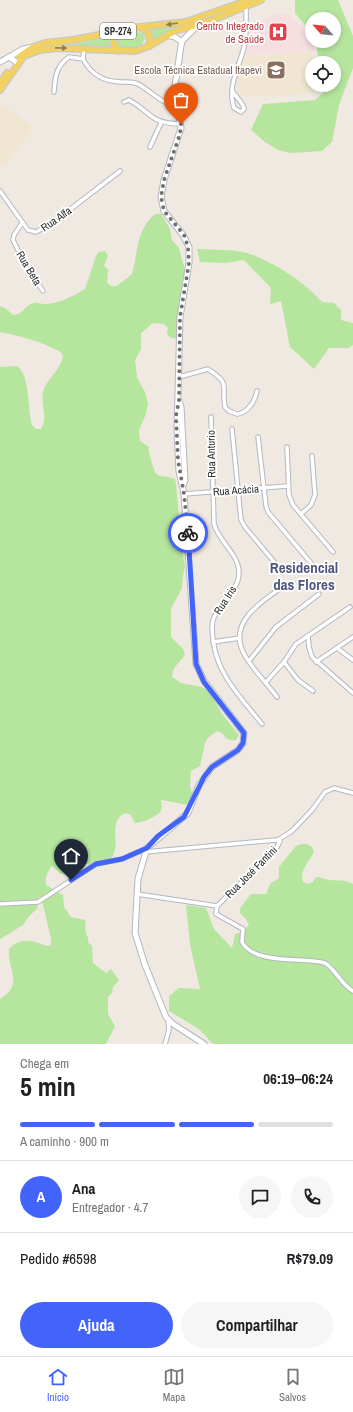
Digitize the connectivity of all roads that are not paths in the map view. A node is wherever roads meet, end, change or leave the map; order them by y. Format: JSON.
{"nodes":[{"id":1,"x":249,"y":0,"type":"edge"},
{"id":2,"x":261,"y":0,"type":"edge"},
{"id":3,"x":246,"y":6,"type":"junction"},
{"id":4,"x":198,"y":25,"type":"junction"},
{"id":5,"x":140,"y":27,"type":"junction"},
{"id":6,"x":116,"y":31,"type":"junction"},
{"id":7,"x":168,"y":35,"type":"junction"},
{"id":8,"x":182,"y":42,"type":"junction"},
{"id":9,"x":149,"y":46,"type":"junction"},
{"id":10,"x":32,"y":47,"type":"junction"},
{"id":11,"x":84,"y":49,"type":"junction"},
{"id":12,"x":118,"y":51,"type":"junction"},
{"id":13,"x":9,"y":57,"type":"junction"},
{"id":14,"x":83,"y":59,"type":"junction"},
{"id":15,"x":0,"y":62,"type":"edge"},
{"id":16,"x":16,"y":62,"type":"junction"},
{"id":17,"x":0,"y":83,"type":"edge"},
{"id":18,"x":0,"y":90,"type":"edge"},
{"id":19,"x":232,"y":90,"type":"junction"},
{"id":20,"x":54,"y":92,"type":"dead end"},
{"id":21,"x":124,"y":102,"type":"dead end"},
{"id":22,"x":172,"y":105,"type":"junction"},
{"id":23,"x":161,"y":123,"type":"junction"},
{"id":24,"x":181,"y":124,"type":"junction"},
{"id":25,"x":150,"y":147,"type":"dead end"},
{"id":26,"x":120,"y":171,"type":"dead end"},
{"id":27,"x":0,"y":191,"type":"edge"},
{"id":28,"x":22,"y":223,"type":"junction"},
{"id":29,"x":43,"y":291,"type":"dead end"},
{"id":30,"x":179,"y":377,"type":"junction"},
{"id":31,"x":257,"y":391,"type":"dead end"},
{"id":32,"x":211,"y":417,"type":"dead end"},
{"id":33,"x":232,"y":429,"type":"dead end"},
{"id":34,"x":258,"y":437,"type":"dead end"},
{"id":35,"x":287,"y":447,"type":"dead end"},
{"id":36,"x":312,"y":456,"type":"dead end"},
{"id":37,"x":288,"y":486,"type":"junction"},
{"id":38,"x":263,"y":488,"type":"junction"},
{"id":39,"x":238,"y":490,"type":"junction"},
{"id":40,"x":212,"y":492,"type":"junction"},
{"id":41,"x":184,"y":494,"type":"junction"},
{"id":42,"x":302,"y":514,"type":"junction"},
{"id":43,"x":333,"y":552,"type":"dead end"},
{"id":44,"x":275,"y":563,"type":"dead end"},
{"id":45,"x":316,"y":569,"type":"dead end"},
{"id":46,"x":285,"y":585,"type":"dead end"},
{"id":47,"x":319,"y":594,"type":"dead end"},
{"id":48,"x":350,"y":607,"type":"dead end"},
{"id":49,"x":308,"y":636,"type":"junction"},
{"id":50,"x":353,"y":637,"type":"edge"},
{"id":51,"x":240,"y":638,"type":"junction"},
{"id":52,"x":213,"y":642,"type":"junction"},
{"id":53,"x":337,"y":648,"type":"junction"},
{"id":54,"x":353,"y":660,"type":"edge"},
{"id":55,"x":249,"y":661,"type":"junction"},
{"id":56,"x":284,"y":662,"type":"junction"},
{"id":57,"x":316,"y":662,"type":"junction"},
{"id":58,"x":266,"y":682,"type":"junction"},
{"id":59,"x":313,"y":690,"type":"dead end"},
{"id":60,"x":353,"y":693,"type":"edge"},
{"id":61,"x":277,"y":697,"type":"dead end"},
{"id":62,"x":262,"y":724,"type":"dead end"},
{"id":63,"x":353,"y":792,"type":"edge"},
{"id":64,"x":278,"y":840,"type":"junction"},
{"id":65,"x":146,"y":850,"type":"junction"},
{"id":66,"x":137,"y":894,"type":"junction"},
{"id":67,"x":0,"y":904,"type":"edge"},
{"id":68,"x":217,"y":906,"type":"junction"},
{"id":69,"x":353,"y":991,"type":"edge"},
{"id":70,"x":168,"y":1020,"type":"junction"},
{"id":71,"x":165,"y":1044,"type":"edge"},
{"id":72,"x":204,"y":1044,"type":"edge"}],
"edges":[{"from":1,"to":5,"type":"main road","number":"SP-274","one_way":true},
{"from":2,"to":3,"type":"main road","number":"SP-274"},
{"from":3,"to":4,"type":"main road","number":"SP-274"},
{"from":3,"to":19,"type":"street"},
{"from":4,"to":7,"type":"main road","number":"SP-274"},
{"from":4,"to":8,"type":"street"},
{"from":5,"to":6,"type":"main road","number":"SP-274"},
{"from":5,"to":9,"type":"main road"},
{"from":6,"to":10,"type":"main road","number":"SP-274"},
{"from":6,"to":12,"type":"main road"},
{"from":7,"to":8,"type":"street"},
{"from":7,"to":9,"type":"main road","number":"SP-274"},
{"from":8,"to":22,"type":"street"},
{"from":9,"to":12,"type":"main road","number":"SP-274"},
{"from":10,"to":13,"type":"street"},
{"from":10,"to":16,"type":"main road","number":"SP-274"},
{"from":11,"to":12,"type":"main road","number":"SP-274"},
{"from":11,"to":14,"type":"street"},
{"from":18,"to":11,"type":"main road","number":"SP-274","one_way":true},
{"from":13,"to":15,"type":"street"},
{"from":13,"to":16,"type":"street"},
{"from":14,"to":20,"type":"street"},
{"from":14,"to":22,"type":"street"},
{"from":16,"to":17,"type":"main road","number":"SP-274"},
{"from":19,"to":19,"type":"street"},
{"from":21,"to":23,"type":"street"},
{"from":22,"to":24,"type":"street"},
{"from":23,"to":24,"type":"street"},
{"from":23,"to":25,"type":"street"},
{"from":24,"to":30,"type":"street"},
{"from":26,"to":28,"type":"street","name":"Rua Alfa"},
{"from":27,"to":28,"type":"street","name":"Rua Alfa"},
{"from":28,"to":29,"type":"street","name":"Rua Beta"},
{"from":30,"to":31,"type":"street"},
{"from":30,"to":41,"type":"street"},
{"from":32,"to":40,"type":"street","name":"Rua Anturio"},
{"from":33,"to":39,"type":"street"},
{"from":34,"to":38,"type":"street"},
{"from":35,"to":37,"type":"street"},
{"from":36,"to":42,"type":"street"},
{"from":37,"to":38,"type":"street","name":"Rua Acácia"},
{"from":37,"to":42,"type":"street"},
{"from":38,"to":39,"type":"street","name":"Rua Acácia"},
{"from":38,"to":45,"type":"street"},
{"from":39,"to":40,"type":"street","name":"Rua Acácia"},
{"from":39,"to":44,"type":"street"},
{"from":40,"to":41,"type":"street","name":"Rua Acácia"},
{"from":40,"to":52,"type":"street","name":"Rua Iris"},
{"from":41,"to":65,"type":"street"},
{"from":42,"to":43,"type":"street"},
{"from":46,"to":51,"type":"street"},
{"from":47,"to":55,"type":"street"},
{"from":48,"to":49,"type":"street"},
{"from":49,"to":56,"type":"street"},
{"from":49,"to":57,"type":"street"},
{"from":50,"to":53,"type":"street"},
{"from":51,"to":52,"type":"street"},
{"from":51,"to":55,"type":"street"},
{"from":52,"to":62,"type":"street","name":"Rua Iris"},
{"from":53,"to":54,"type":"street"},
{"from":53,"to":57,"type":"street"},
{"from":55,"to":58,"type":"street"},
{"from":56,"to":58,"type":"street"},
{"from":56,"to":59,"type":"street"},
{"from":57,"to":60,"type":"street"},
{"from":58,"to":61,"type":"street"},
{"from":63,"to":64,"type":"street"},
{"from":64,"to":65,"type":"street","name":"Rua José Fantini"},
{"from":64,"to":68,"type":"street","name":"Rua José Fantini"},
{"from":65,"to":66,"type":"street"},
{"from":65,"to":67,"type":"street","name":"Rua José Fantini"},
{"from":66,"to":68,"type":"street","name":"Rua José Fantini"},
{"from":66,"to":70,"type":"street"},
{"from":68,"to":69,"type":"street"},
{"from":70,"to":71,"type":"street"},
{"from":70,"to":72,"type":"street"}]}
